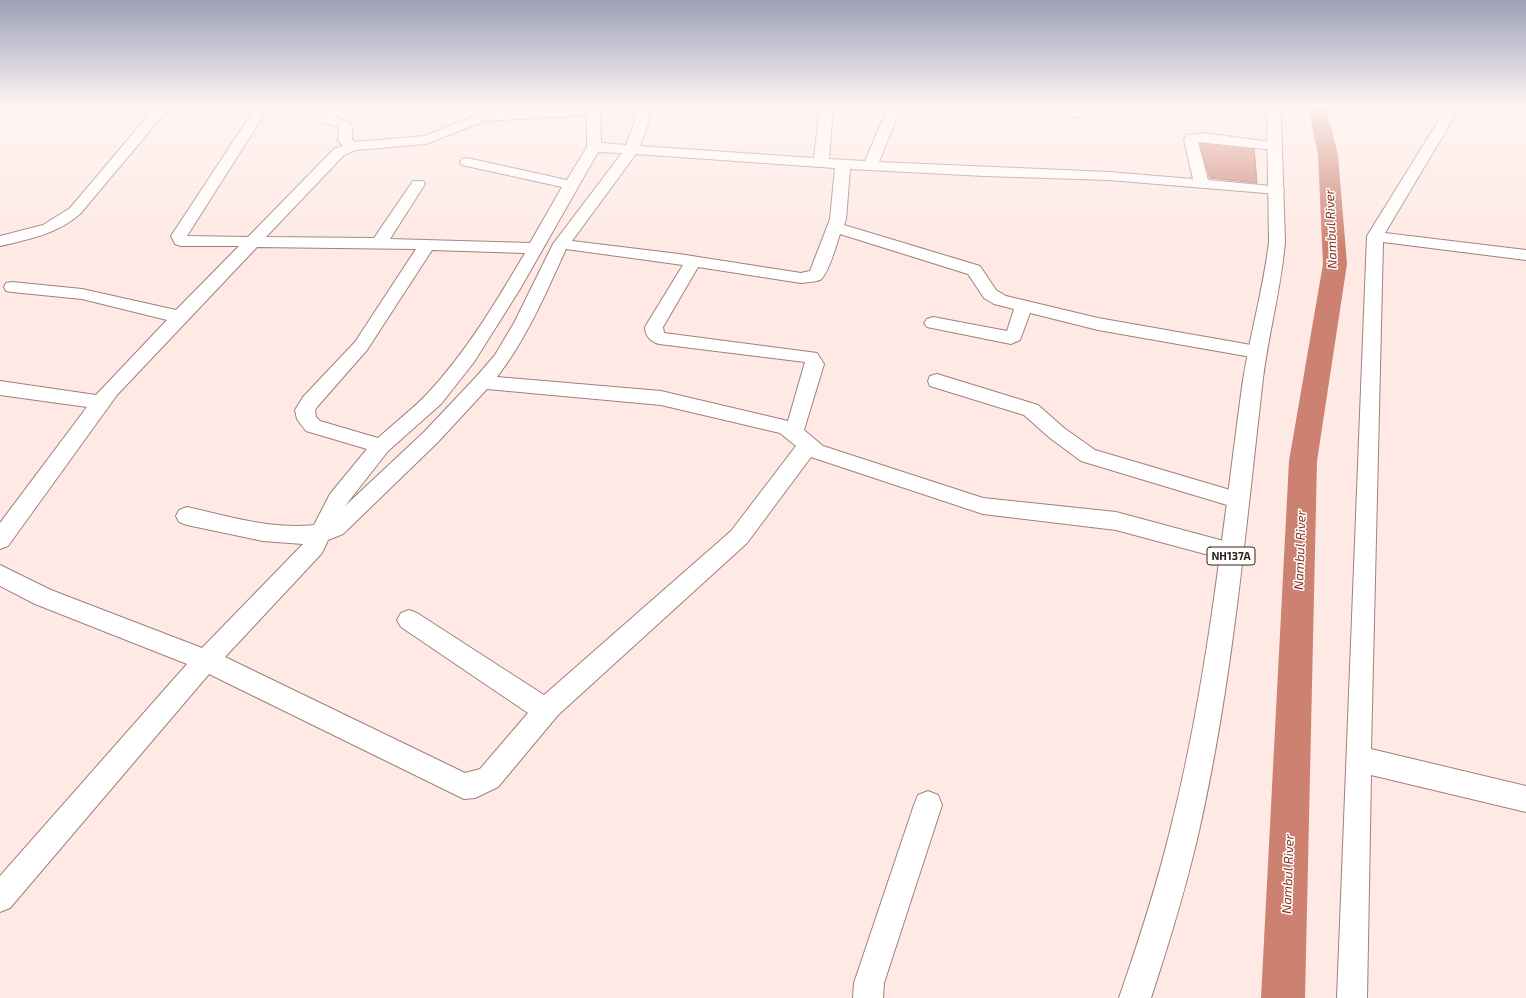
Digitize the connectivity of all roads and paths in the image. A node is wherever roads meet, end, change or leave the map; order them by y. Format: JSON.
{"nodes":[{"id":1,"x":123,"y":154,"type":"edge"},
{"id":2,"x":232,"y":154,"type":"edge"},
{"id":3,"x":337,"y":154,"type":"edge"},
{"id":4,"x":609,"y":154,"type":"edge"},
{"id":5,"x":611,"y":154,"type":"edge"},
{"id":6,"x":682,"y":154,"type":"edge"},
{"id":7,"x":822,"y":154,"type":"edge"},
{"id":8,"x":875,"y":154,"type":"edge"},
{"id":9,"x":1194,"y":154,"type":"edge"},
{"id":10,"x":1275,"y":154,"type":"edge"},
{"id":11,"x":1425,"y":154,"type":"edge"},
{"id":12,"x":467,"y":162,"type":"dead end"},
{"id":13,"x":821,"y":163,"type":"junction"},
{"id":14,"x":843,"y":164,"type":"junction"},
{"id":15,"x":870,"y":166,"type":"junction"},
{"id":16,"x":1201,"y":183,"type":"junction"},
{"id":17,"x":418,"y":184,"type":"dead end"},
{"id":18,"x":571,"y":185,"type":"junction"},
{"id":19,"x":1277,"y":190,"type":"junction"},
{"id":20,"x":834,"y":228,"type":"junction"},
{"id":21,"x":1375,"y":236,"type":"junction"},
{"id":22,"x":0,"y":241,"type":"edge"},
{"id":23,"x":251,"y":242,"type":"junction"},
{"id":24,"x":379,"y":243,"type":"junction"},
{"id":25,"x":561,"y":244,"type":"junction"},
{"id":26,"x":427,"y":245,"type":"junction"},
{"id":27,"x":534,"y":248,"type":"junction"},
{"id":28,"x":1526,"y":255,"type":"edge"},
{"id":29,"x":693,"y":261,"type":"junction"},
{"id":30,"x":12,"y":286,"type":"dead end"},
{"id":31,"x":1024,"y":306,"type":"junction"},
{"id":32,"x":180,"y":316,"type":"junction"},
{"id":33,"x":933,"y":323,"type":"dead end"},
{"id":34,"x":1257,"y":352,"type":"junction"},
{"id":35,"x":483,"y":382,"type":"junction"},
{"id":36,"x":937,"y":382,"type":"dead end"},
{"id":37,"x":0,"y":388,"type":"edge"},
{"id":38,"x":99,"y":402,"type":"junction"},
{"id":39,"x":801,"y":439,"type":"junction"},
{"id":40,"x":381,"y":446,"type":"junction"},
{"id":41,"x":1238,"y":500,"type":"junction"},
{"id":42,"x":187,"y":516,"type":"dead end"},
{"id":43,"x":320,"y":535,"type":"junction"},
{"id":44,"x":0,"y":540,"type":"edge"},
{"id":45,"x":1231,"y":552,"type":"junction"},
{"id":46,"x":0,"y":575,"type":"edge"},
{"id":47,"x":409,"y":620,"type":"dead end"},
{"id":48,"x":206,"y":660,"type":"junction"},
{"id":49,"x":546,"y":711,"type":"junction"},
{"id":50,"x":1358,"y":759,"type":"junction"},
{"id":51,"x":1526,"y":799,"type":"edge"},
{"id":52,"x":928,"y":805,"type":"dead end"},
{"id":53,"x":1,"y":894,"type":"edge"},
{"id":54,"x":868,"y":998,"type":"edge"},
{"id":55,"x":1135,"y":998,"type":"edge"},
{"id":56,"x":1352,"y":998,"type":"edge"}],
"edges":[{"from":1,"to":22,"type":"street"},
{"from":2,"to":23,"type":"street"},
{"from":3,"to":23,"type":"street"},
{"from":4,"to":18,"type":"street"},
{"from":5,"to":25,"type":"street"},
{"from":6,"to":13,"type":"street"},
{"from":7,"to":13,"type":"street"},
{"from":8,"to":15,"type":"street"},
{"from":9,"to":16,"type":"street"},
{"from":10,"to":19,"type":"highway","number":"NH137A"},
{"from":11,"to":21,"type":"street"},
{"from":12,"to":18,"type":"street"},
{"from":13,"to":14,"type":"street"},
{"from":14,"to":15,"type":"street"},
{"from":14,"to":20,"type":"street"},
{"from":15,"to":16,"type":"street"},
{"from":16,"to":19,"type":"street"},
{"from":17,"to":24,"type":"street"},
{"from":18,"to":27,"type":"street"},
{"from":19,"to":34,"type":"highway","number":"NH137A"},
{"from":20,"to":29,"type":"street"},
{"from":20,"to":31,"type":"street"},
{"from":21,"to":28,"type":"street"},
{"from":21,"to":50,"type":"street"},
{"from":23,"to":24,"type":"street"},
{"from":23,"to":32,"type":"street"},
{"from":24,"to":26,"type":"street"},
{"from":25,"to":29,"type":"street"},
{"from":25,"to":35,"type":"street"},
{"from":26,"to":27,"type":"street"},
{"from":26,"to":40,"type":"street"},
{"from":27,"to":40,"type":"street"},
{"from":29,"to":39,"type":"street"},
{"from":30,"to":32,"type":"street"},
{"from":31,"to":33,"type":"street"},
{"from":31,"to":34,"type":"street"},
{"from":32,"to":38,"type":"street"},
{"from":34,"to":41,"type":"highway","number":"NH137A"},
{"from":35,"to":39,"type":"street"},
{"from":35,"to":43,"type":"street"},
{"from":36,"to":41,"type":"street"},
{"from":37,"to":38,"type":"street"},
{"from":38,"to":44,"type":"street"},
{"from":39,"to":45,"type":"street"},
{"from":39,"to":49,"type":"street"},
{"from":40,"to":43,"type":"street"},
{"from":41,"to":45,"type":"highway","number":"NH137A"},
{"from":42,"to":43,"type":"street"},
{"from":43,"to":48,"type":"street"},
{"from":45,"to":55,"type":"highway","number":"NH137A"},
{"from":46,"to":48,"type":"street"},
{"from":47,"to":49,"type":"street"},
{"from":48,"to":49,"type":"street"},
{"from":48,"to":53,"type":"street"},
{"from":50,"to":51,"type":"street"},
{"from":50,"to":56,"type":"street"},
{"from":52,"to":54,"type":"street"}]}
